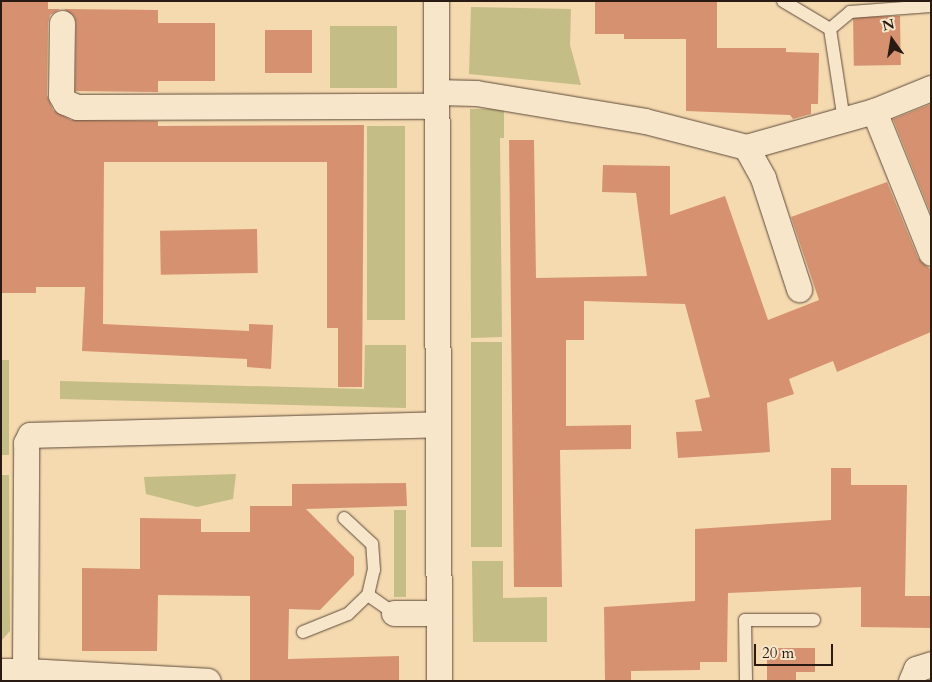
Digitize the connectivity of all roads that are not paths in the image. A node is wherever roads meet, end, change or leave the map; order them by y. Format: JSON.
{"nodes":[{"id":1,"x":436,"y":1,"type":"edge"},
{"id":2,"x":783,"y":1,"type":"edge"},
{"id":3,"x":931,"y":6,"type":"edge"},
{"id":4,"x":62,"y":23,"type":"dead end"},
{"id":5,"x":830,"y":29,"type":"junction"},
{"id":6,"x":931,"y":88,"type":"edge"},
{"id":7,"x":436,"y":99,"type":"junction"},
{"id":8,"x":874,"y":111,"type":"junction"},
{"id":9,"x":844,"y":120,"type":"junction"},
{"id":10,"x":746,"y":147,"type":"junction"},
{"id":11,"x":931,"y":254,"type":"edge"},
{"id":12,"x":800,"y":289,"type":"dead end"},
{"id":13,"x":437,"y":424,"type":"junction"},
{"id":14,"x":344,"y":518,"type":"dead end"},
{"id":15,"x":368,"y":595,"type":"junction"},
{"id":16,"x":394,"y":613,"type":"joint"},
{"id":17,"x":438,"y":613,"type":"junction"},
{"id":18,"x":814,"y":620,"type":"dead end"},
{"id":19,"x":303,"y":632,"type":"dead end"},
{"id":20,"x":931,"y":664,"type":"edge"},
{"id":21,"x":13,"y":671,"type":"edge"},
{"id":22,"x":208,"y":681,"type":"edge"},
{"id":23,"x":439,"y":681,"type":"edge"},
{"id":24,"x":746,"y":681,"type":"edge"},
{"id":25,"x":911,"y":681,"type":"edge"}],
"edges":[{"from":1,"to":7,"type":"street"},
{"from":2,"to":5,"type":"lane"},
{"from":3,"to":5,"type":"lane"},
{"from":4,"to":7,"type":"street"},
{"from":5,"to":9,"type":"lane"},
{"from":6,"to":8,"type":"street"},
{"from":7,"to":10,"type":"street"},
{"from":7,"to":13,"type":"street"},
{"from":8,"to":9,"type":"street"},
{"from":8,"to":11,"type":"street"},
{"from":9,"to":10,"type":"street"},
{"from":10,"to":12,"type":"street"},
{"from":13,"to":17,"type":"street"},
{"from":13,"to":21,"type":"street"},
{"from":14,"to":15,"type":"lane"},
{"from":15,"to":16,"type":"lane"},
{"from":15,"to":19,"type":"lane"},
{"from":16,"to":17,"type":"street"},
{"from":17,"to":23,"type":"street"},
{"from":18,"to":24,"type":"lane"},
{"from":20,"to":25,"type":"street"},
{"from":21,"to":22,"type":"street"}]}
